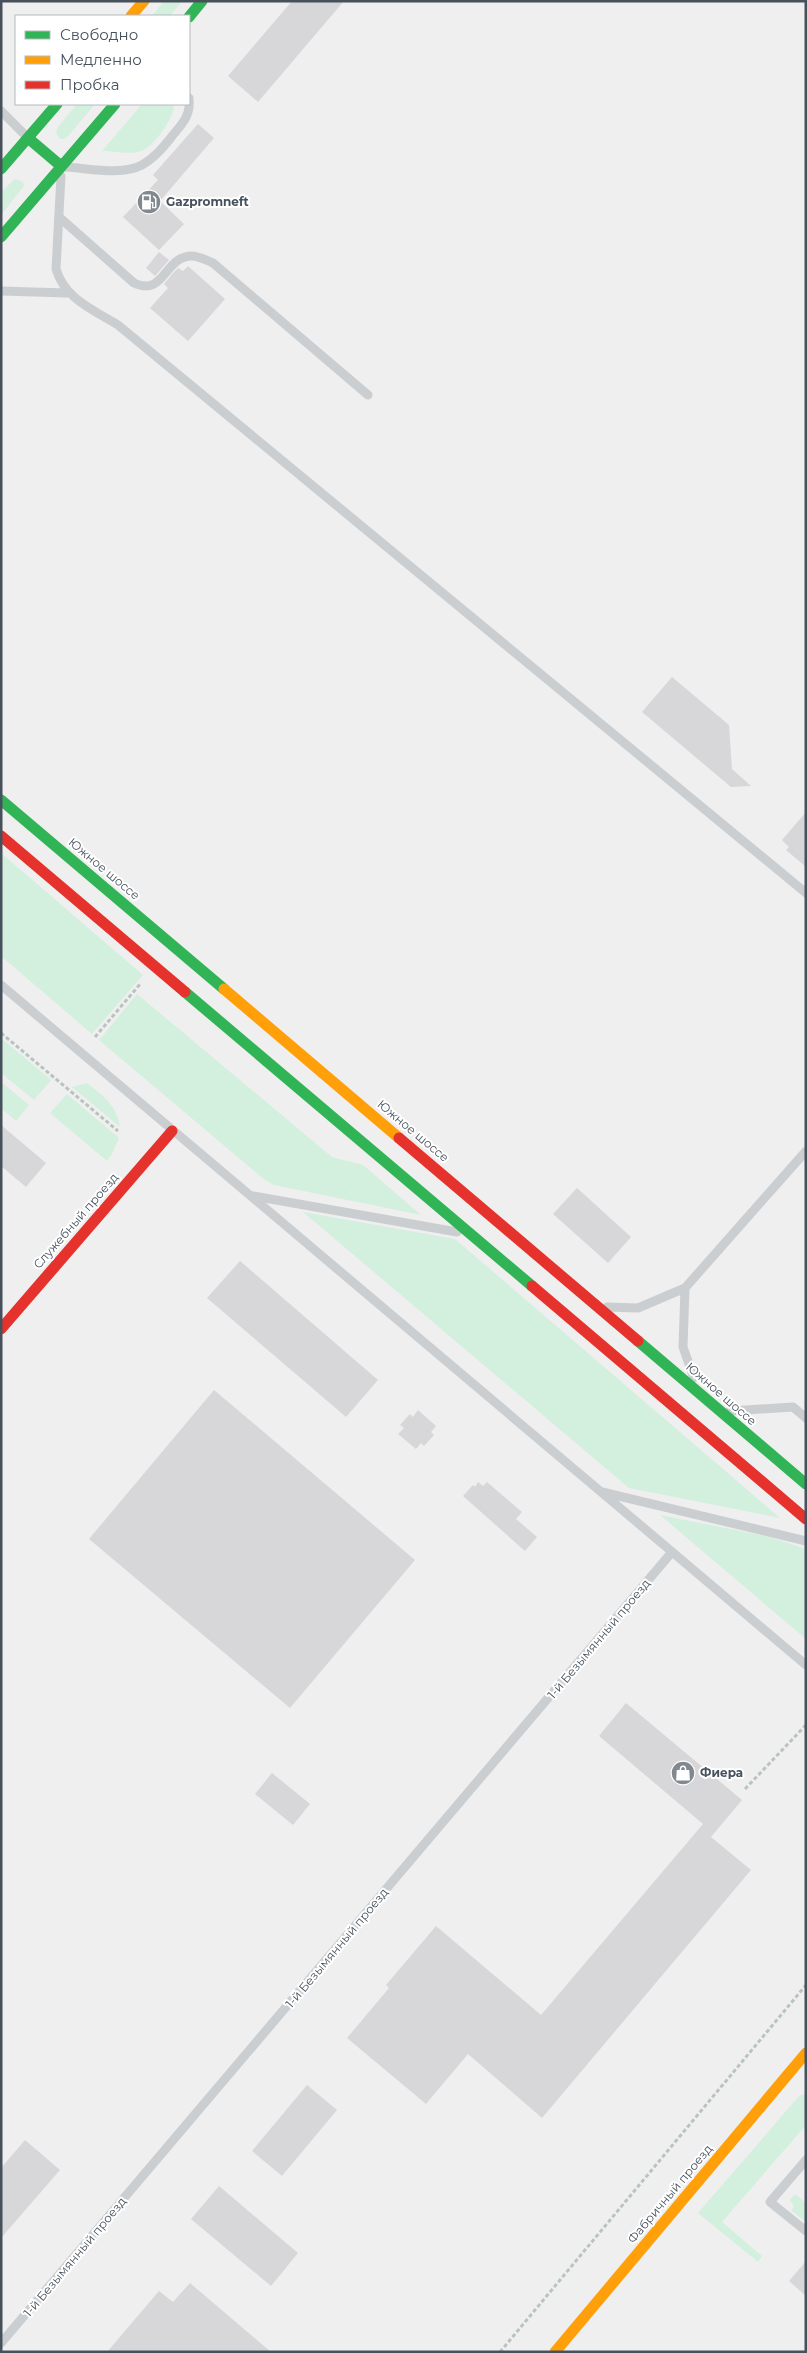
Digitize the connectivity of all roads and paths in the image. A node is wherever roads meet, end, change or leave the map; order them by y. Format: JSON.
{"nodes":[{"id":1,"x":144,"y":1,"type":"edge"},
{"id":2,"x":202,"y":1,"type":"edge"},
{"id":3,"x":133,"y":15,"type":"edge"},
{"id":4,"x":190,"y":16,"type":"edge"},
{"id":5,"x":56,"y":105,"type":"edge"},
{"id":6,"x":114,"y":105,"type":"edge"},
{"id":7,"x":190,"y":105,"type":"edge"},
{"id":8,"x":1,"y":111,"type":"edge"},
{"id":9,"x":28,"y":138,"type":"junction"},
{"id":10,"x":61,"y":166,"type":"junction"},
{"id":11,"x":1,"y":170,"type":"edge"},
{"id":12,"x":59,"y":217,"type":"junction"},
{"id":13,"x":1,"y":237,"type":"edge"},
{"id":14,"x":1,"y":291,"type":"edge"},
{"id":15,"x":68,"y":293,"type":"junction"},
{"id":16,"x":368,"y":395,"type":"dead end"},
{"id":17,"x":1,"y":800,"type":"edge"},
{"id":18,"x":1,"y":836,"type":"edge"},
{"id":19,"x":806,"y":893,"type":"edge"},
{"id":20,"x":145,"y":977,"type":"dead end"},
{"id":21,"x":1,"y":985,"type":"edge"},
{"id":22,"x":1,"y":1033,"type":"edge"},
{"id":23,"x":95,"y":1037,"type":"dead end"},
{"id":24,"x":172,"y":1131,"type":"junction"},
{"id":25,"x":118,"y":1132,"type":"dead end"},
{"id":26,"x":806,"y":1151,"type":"edge"},
{"id":27,"x":253,"y":1196,"type":"junction"},
{"id":28,"x":474,"y":1235,"type":"junction"},
{"id":29,"x":685,"y":1288,"type":"junction"},
{"id":30,"x":598,"y":1307,"type":"junction"},
{"id":31,"x":1,"y":1329,"type":"edge"},
{"id":32,"x":698,"y":1392,"type":"junction"},
{"id":33,"x":721,"y":1412,"type":"junction"},
{"id":34,"x":806,"y":1418,"type":"edge"},
{"id":35,"x":806,"y":1484,"type":"edge"},
{"id":36,"x":600,"y":1491,"type":"junction"},
{"id":37,"x":806,"y":1519,"type":"edge"},
{"id":38,"x":806,"y":1541,"type":"edge"},
{"id":39,"x":672,"y":1552,"type":"junction"},
{"id":40,"x":806,"y":1665,"type":"edge"},
{"id":41,"x":806,"y":1725,"type":"edge"},
{"id":42,"x":745,"y":1790,"type":"dead end"},
{"id":43,"x":806,"y":1985,"type":"edge"},
{"id":44,"x":804,"y":2060,"type":"edge"},
{"id":45,"x":806,"y":2160,"type":"edge"},
{"id":46,"x":806,"y":2231,"type":"edge"},
{"id":47,"x":1,"y":2343,"type":"edge"},
{"id":48,"x":500,"y":2352,"type":"edge"},
{"id":49,"x":554,"y":2352,"type":"edge"}],
"edges":[{"from":1,"to":3,"type":"main road"},
{"from":2,"to":4,"type":"main road"},
{"from":5,"to":9,"type":"main road"},
{"from":6,"to":10,"type":"main road"},
{"from":7,"to":10,"type":"lane"},
{"from":8,"to":9,"type":"lane"},
{"from":9,"to":10,"type":"main road"},
{"from":9,"to":11,"type":"main road"},
{"from":10,"to":12,"type":"lane"},
{"from":10,"to":13,"type":"main road"},
{"from":12,"to":15,"type":"lane"},
{"from":12,"to":16,"type":"lane"},
{"from":14,"to":15,"type":"lane"},
{"from":15,"to":19,"type":"lane"},
{"from":17,"to":30,"type":"main road","name":"Южное шоссе"},
{"from":18,"to":28,"type":"main road"},
{"from":20,"to":23,"type":"path"},
{"from":21,"to":24,"type":"lane"},
{"from":22,"to":25,"type":"path"},
{"from":24,"to":27,"type":"lane"},
{"from":24,"to":31,"type":"main road","name":"Служебный проезд"},
{"from":26,"to":29,"type":"lane"},
{"from":27,"to":28,"type":"lane"},
{"from":27,"to":36,"type":"lane"},
{"from":28,"to":37,"type":"main road"},
{"from":29,"to":30,"type":"lane"},
{"from":29,"to":32,"type":"lane"},
{"from":30,"to":32,"type":"main road","name":"Южное шоссе"},
{"from":32,"to":33,"type":"main road","name":"Южное шоссе"},
{"from":33,"to":34,"type":"lane"},
{"from":33,"to":35,"type":"main road","name":"Южное шоссе"},
{"from":36,"to":38,"type":"lane"},
{"from":36,"to":39,"type":"lane"},
{"from":39,"to":40,"type":"lane"},
{"from":39,"to":47,"type":"lane","name":"1-й Безымянный проезд"},
{"from":41,"to":42,"type":"path"},
{"from":43,"to":48,"type":"path"},
{"from":44,"to":49,"type":"main road","name":"Фабричный проезд"},
{"from":45,"to":46,"type":"lane"}]}
